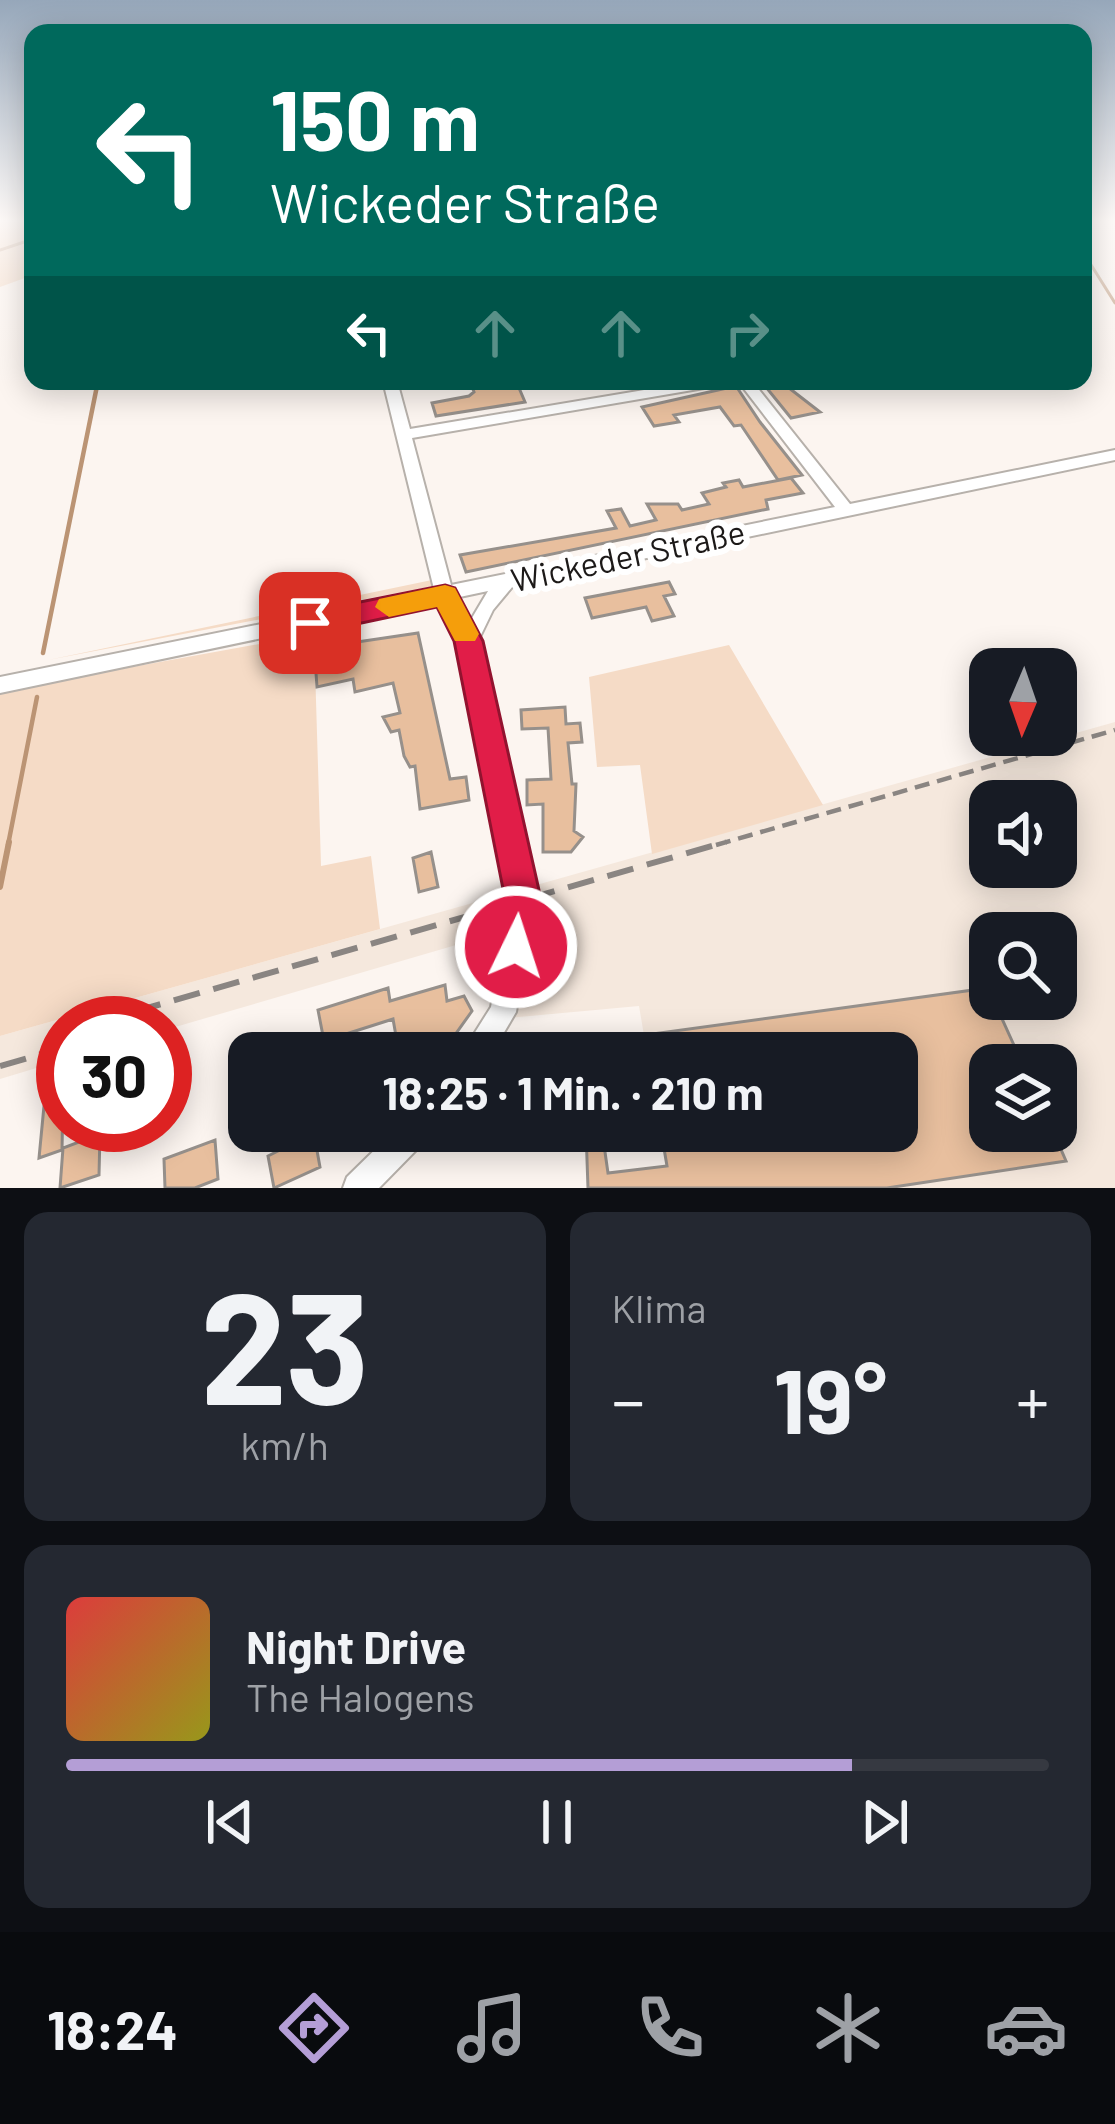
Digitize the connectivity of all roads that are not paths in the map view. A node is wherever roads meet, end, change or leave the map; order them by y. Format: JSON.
{"nodes":[{"id":1,"x":392,"y":390,"type":"edge"},
{"id":2,"x":669,"y":390,"type":"edge"},
{"id":3,"x":752,"y":390,"type":"edge"},
{"id":4,"x":403,"y":435,"type":"junction"},
{"id":5,"x":1115,"y":455,"type":"edge"},
{"id":6,"x":847,"y":511,"type":"junction"},
{"id":7,"x":507,"y":581,"type":"junction"},
{"id":8,"x":445,"y":595,"type":"junction"},
{"id":9,"x":469,"y":641,"type":"junction"},
{"id":10,"x":0,"y":686,"type":"edge"},
{"id":11,"x":490,"y":1032,"type":"edge"},
{"id":12,"x":397,"y":1152,"type":"edge"},
{"id":13,"x":371,"y":1183,"type":"edge"}],
"edges":[{"from":1,"to":4,"type":"street"},
{"from":2,"to":4,"type":"street"},
{"from":3,"to":6,"type":"street"},
{"from":4,"to":8,"type":"street"},
{"from":5,"to":6,"type":"street","name":"Wickeder Straße"},
{"from":6,"to":7,"type":"street","name":"Wickeder Straße"},
{"from":7,"to":8,"type":"street","name":"Wickeder Straße"},
{"from":7,"to":9,"type":"street"},
{"from":8,"to":9,"type":"street"},
{"from":8,"to":10,"type":"street","name":"Wickeder Straße"},
{"from":9,"to":11,"type":"street"},
{"from":12,"to":13,"type":"street"}]}
